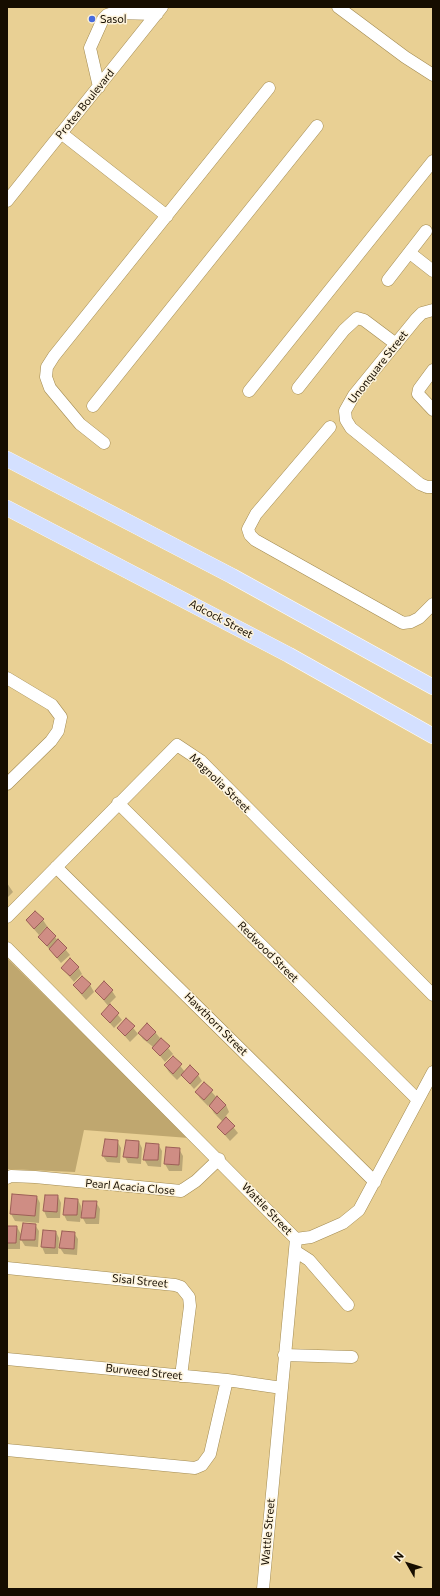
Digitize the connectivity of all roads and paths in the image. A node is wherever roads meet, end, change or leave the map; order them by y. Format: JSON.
{"nodes":[{"id":1,"x":160,"y":10,"type":"edge"},
{"id":2,"x":346,"y":10,"type":"edge"},
{"id":3,"x":433,"y":75,"type":"edge"},
{"id":4,"x":99,"y":86,"type":"junction"},
{"id":5,"x":269,"y":88,"type":"dead end"},
{"id":6,"x":317,"y":126,"type":"dead end"},
{"id":7,"x":61,"y":133,"type":"junction"},
{"id":8,"x":433,"y":161,"type":"edge"},
{"id":9,"x":7,"y":201,"type":"edge"},
{"id":10,"x":167,"y":216,"type":"junction"},
{"id":11,"x":426,"y":231,"type":"dead end"},
{"id":12,"x":410,"y":253,"type":"junction"},
{"id":13,"x":433,"y":271,"type":"edge"},
{"id":14,"x":388,"y":280,"type":"dead end"},
{"id":15,"x":433,"y":310,"type":"edge"},
{"id":16,"x":396,"y":344,"type":"junction"},
{"id":17,"x":433,"y":370,"type":"edge"},
{"id":18,"x":298,"y":388,"type":"dead end"},
{"id":19,"x":249,"y":391,"type":"dead end"},
{"id":20,"x":93,"y":406,"type":"dead end"},
{"id":21,"x":433,"y":410,"type":"edge"},
{"id":22,"x":330,"y":427,"type":"dead end"},
{"id":23,"x":104,"y":443,"type":"dead end"},
{"id":24,"x":7,"y":459,"type":"edge"},
{"id":25,"x":433,"y":487,"type":"edge"},
{"id":26,"x":7,"y":508,"type":"edge"},
{"id":27,"x":433,"y":604,"type":"edge"},
{"id":28,"x":7,"y":678,"type":"edge"},
{"id":29,"x":433,"y":687,"type":"edge"},
{"id":30,"x":433,"y":736,"type":"edge"},
{"id":31,"x":7,"y":784,"type":"edge"},
{"id":32,"x":118,"y":803,"type":"junction"},
{"id":33,"x":56,"y":867,"type":"junction"},
{"id":34,"x":7,"y":917,"type":"edge"},
{"id":35,"x":7,"y":948,"type":"edge"},
{"id":36,"x":433,"y":995,"type":"edge"},
{"id":37,"x":433,"y":1072,"type":"edge"},
{"id":38,"x":418,"y":1100,"type":"junction"},
{"id":39,"x":219,"y":1159,"type":"junction"},
{"id":40,"x":7,"y":1178,"type":"edge"},
{"id":41,"x":375,"y":1182,"type":"junction"},
{"id":42,"x":295,"y":1245,"type":"junction"},
{"id":43,"x":7,"y":1268,"type":"edge"},
{"id":44,"x":348,"y":1305,"type":"dead end"},
{"id":45,"x":284,"y":1355,"type":"junction"},
{"id":46,"x":352,"y":1357,"type":"dead end"},
{"id":47,"x":7,"y":1359,"type":"edge"},
{"id":48,"x":181,"y":1376,"type":"junction"},
{"id":49,"x":227,"y":1380,"type":"junction"},
{"id":50,"x":282,"y":1388,"type":"junction"},
{"id":51,"x":7,"y":1450,"type":"edge"},
{"id":52,"x":263,"y":1589,"type":"edge"}],
"edges":[{"from":1,"to":4,"type":"street","name":"Protea Boulevard"},
{"from":1,"to":4,"type":"street"},
{"from":2,"to":3,"type":"street"},
{"from":4,"to":7,"type":"street","name":"Protea Boulevard"},
{"from":5,"to":10,"type":"street"},
{"from":6,"to":20,"type":"street"},
{"from":7,"to":9,"type":"street","name":"Protea Boulevard"},
{"from":7,"to":10,"type":"street"},
{"from":8,"to":19,"type":"street"},
{"from":10,"to":23,"type":"street"},
{"from":11,"to":12,"type":"street"},
{"from":12,"to":13,"type":"street"},
{"from":12,"to":14,"type":"street"},
{"from":15,"to":16,"type":"street","name":"Unonquare Street"},
{"from":16,"to":18,"type":"street"},
{"from":16,"to":25,"type":"street","name":"Unonquare Street"},
{"from":17,"to":21,"type":"street"},
{"from":22,"to":27,"type":"street"},
{"from":24,"to":29,"type":"main road"},
{"from":26,"to":30,"type":"main road","name":"Adcock Street"},
{"from":28,"to":31,"type":"street"},
{"from":32,"to":33,"type":"street","name":"Magnolia Street"},
{"from":32,"to":36,"type":"street","name":"Magnolia Street"},
{"from":32,"to":38,"type":"street","name":"Redwood Street"},
{"from":33,"to":34,"type":"street","name":"Magnolia Street"},
{"from":33,"to":41,"type":"street","name":"Hawthorn Street"},
{"from":35,"to":39,"type":"street","name":"Wattle Street"},
{"from":37,"to":38,"type":"street"},
{"from":38,"to":41,"type":"street"},
{"from":39,"to":40,"type":"street","name":"Pearl Acacia Close"},
{"from":39,"to":42,"type":"street","name":"Wattle Street"},
{"from":41,"to":42,"type":"street"},
{"from":42,"to":44,"type":"street"},
{"from":42,"to":45,"type":"street","name":"Wattle Street"},
{"from":43,"to":48,"type":"street","name":"Sisal Street"},
{"from":45,"to":46,"type":"street"},
{"from":45,"to":50,"type":"street","name":"Wattle Street"},
{"from":47,"to":48,"type":"street","name":"Burweed Street"},
{"from":48,"to":49,"type":"street","name":"Burweed Street"},
{"from":49,"to":50,"type":"street","name":"Burweed Street"},
{"from":49,"to":51,"type":"street"},
{"from":50,"to":52,"type":"street","name":"Wattle Street"}]}
